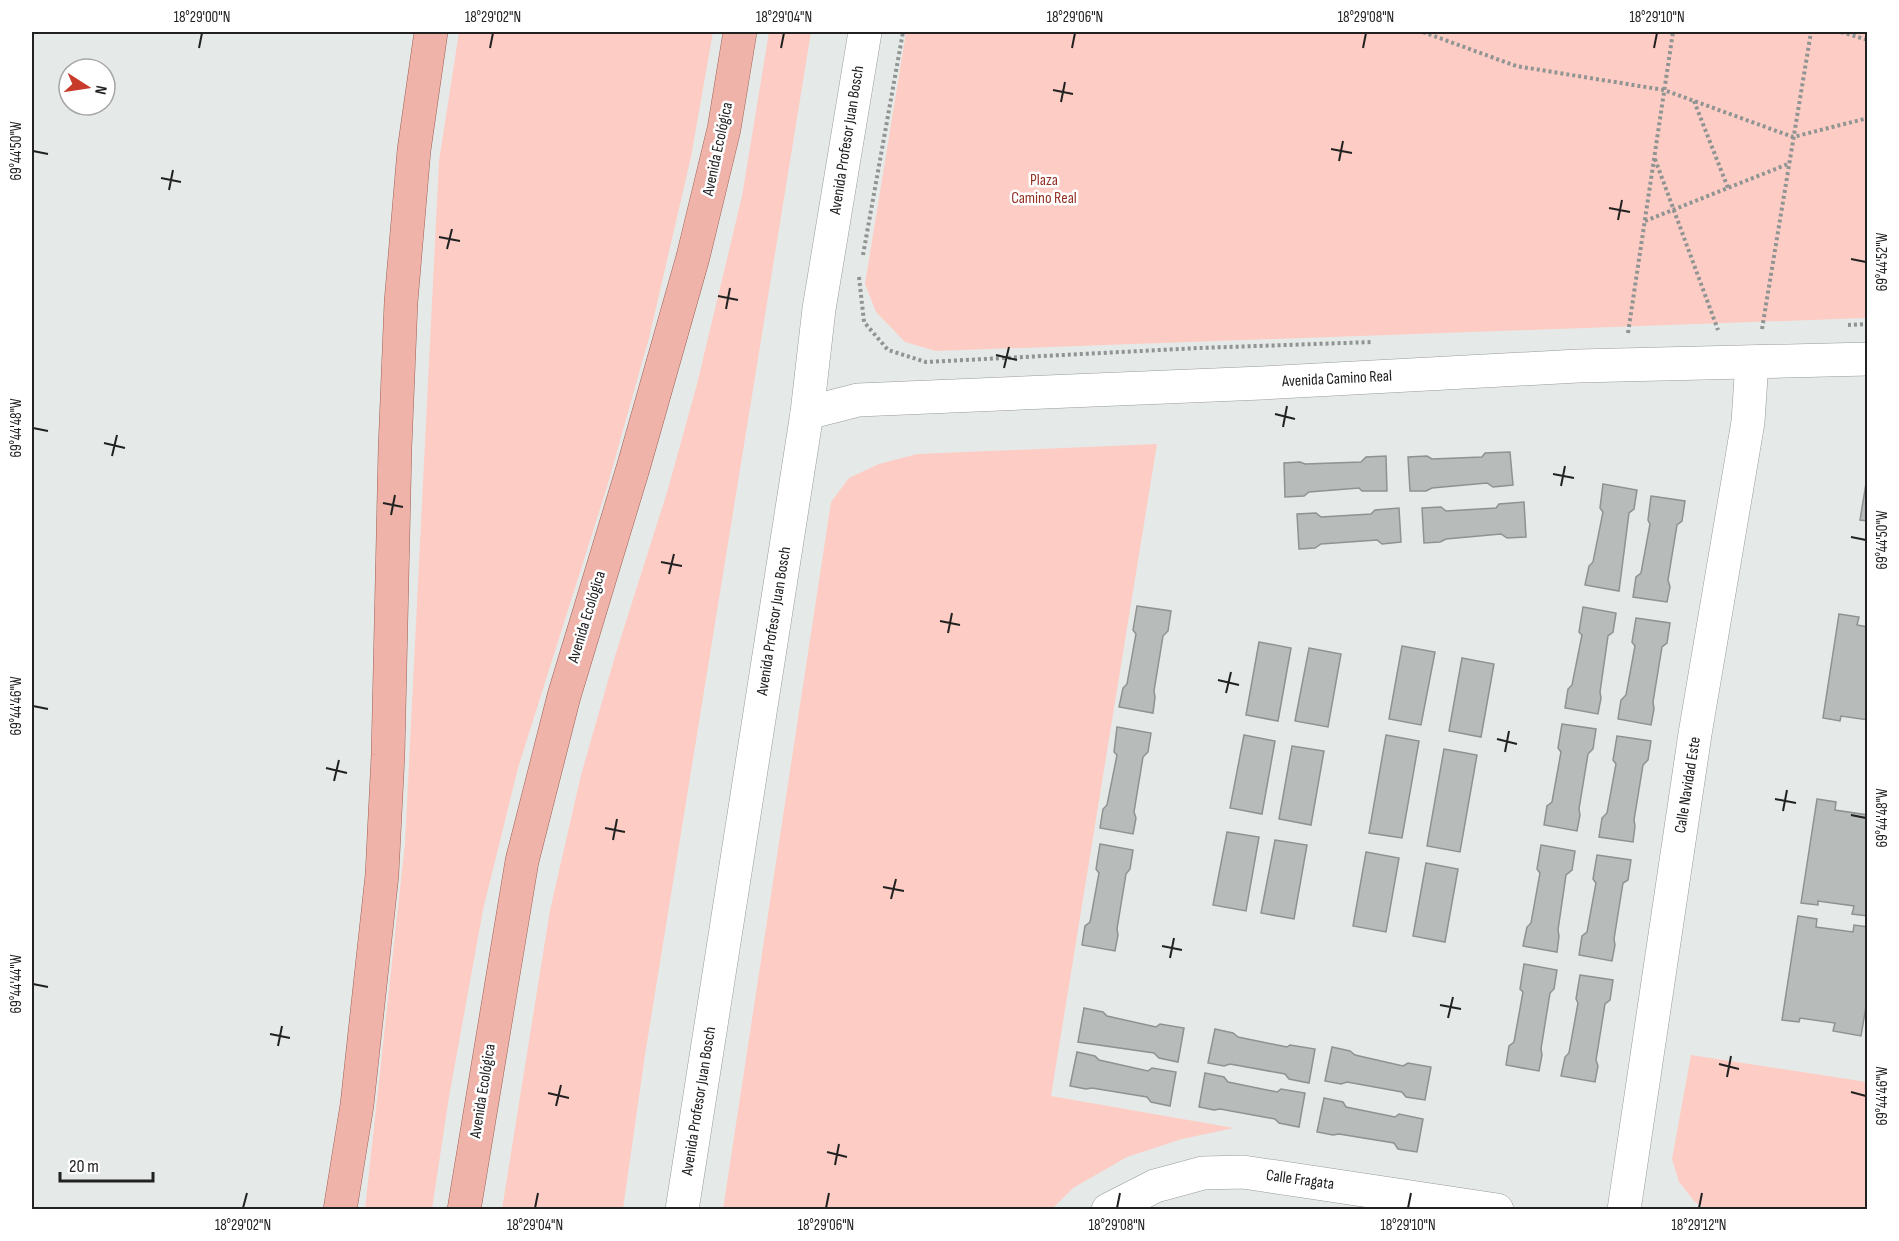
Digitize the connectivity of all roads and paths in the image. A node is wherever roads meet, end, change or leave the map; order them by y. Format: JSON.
{"nodes":[{"id":1,"x":431,"y":32,"type":"edge"},
{"id":2,"x":740,"y":32,"type":"edge"},
{"id":3,"x":865,"y":32,"type":"edge"},
{"id":4,"x":903,"y":32,"type":"edge"},
{"id":5,"x":1424,"y":32,"type":"edge"},
{"id":6,"x":1673,"y":32,"type":"edge"},
{"id":7,"x":1811,"y":32,"type":"edge"},
{"id":8,"x":1841,"y":32,"type":"edge"},
{"id":9,"x":1868,"y":40,"type":"edge"},
{"id":10,"x":1664,"y":90,"type":"junction"},
{"id":11,"x":1693,"y":100,"type":"junction"},
{"id":12,"x":1868,"y":118,"type":"edge"},
{"id":13,"x":1793,"y":137,"type":"junction"},
{"id":14,"x":1654,"y":158,"type":"junction"},
{"id":15,"x":1789,"y":164,"type":"junction"},
{"id":16,"x":1728,"y":188,"type":"junction"},
{"id":17,"x":1674,"y":210,"type":"junction"},
{"id":18,"x":1645,"y":221,"type":"junction"},
{"id":19,"x":863,"y":256,"type":"dead end"},
{"id":20,"x":861,"y":267,"type":"dead end"},
{"id":21,"x":1868,"y":324,"type":"edge"},
{"id":22,"x":1846,"y":325,"type":"dead end"},
{"id":23,"x":1772,"y":328,"type":"dead end"},
{"id":24,"x":1751,"y":329,"type":"dead end"},
{"id":25,"x":1762,"y":329,"type":"junction"},
{"id":26,"x":1718,"y":330,"type":"junction"},
{"id":27,"x":1729,"y":330,"type":"dead end"},
{"id":28,"x":1709,"y":331,"type":"dead end"},
{"id":29,"x":1618,"y":334,"type":"dead end"},
{"id":30,"x":1375,"y":342,"type":"dead end"},
{"id":31,"x":1868,"y":359,"type":"edge"},
{"id":32,"x":1752,"y":362,"type":"junction"},
{"id":33,"x":807,"y":413,"type":"junction"},
{"id":34,"x":340,"y":1209,"type":"edge"},
{"id":35,"x":464,"y":1209,"type":"edge"},
{"id":36,"x":682,"y":1209,"type":"edge"},
{"id":37,"x":1108,"y":1209,"type":"edge"},
{"id":38,"x":1497,"y":1209,"type":"edge"},
{"id":39,"x":1624,"y":1209,"type":"edge"}],
"edges":[{"from":1,"to":34,"type":"main road"},
{"from":2,"to":35,"type":"main road","name":"Avenida Ecológica"},
{"from":3,"to":33,"type":"street","name":"Avenida Profesor Juan Bosch"},
{"from":4,"to":19,"type":"path"},
{"from":5,"to":10,"type":"path"},
{"from":6,"to":10,"type":"path"},
{"from":7,"to":13,"type":"path"},
{"from":8,"to":9,"type":"path"},
{"from":10,"to":11,"type":"path"},
{"from":10,"to":14,"type":"path"},
{"from":11,"to":13,"type":"path"},
{"from":11,"to":16,"type":"path"},
{"from":12,"to":13,"type":"path"},
{"from":13,"to":15,"type":"path"},
{"from":14,"to":17,"type":"path"},
{"from":14,"to":18,"type":"path"},
{"from":15,"to":16,"type":"path"},
{"from":15,"to":25,"type":"path"},
{"from":16,"to":17,"type":"path"},
{"from":17,"to":18,"type":"path"},
{"from":17,"to":26,"type":"path"},
{"from":18,"to":29,"type":"path"},
{"from":20,"to":30,"type":"path"},
{"from":21,"to":22,"type":"path"},
{"from":23,"to":25,"type":"path"},
{"from":24,"to":25,"type":"path"},
{"from":26,"to":27,"type":"path"},
{"from":26,"to":28,"type":"path"},
{"from":31,"to":32,"type":"street","name":"Avenida Camino Real"},
{"from":32,"to":33,"type":"street","name":"Avenida Camino Real"},
{"from":32,"to":39,"type":"street","name":"Calle Navidad Este"},
{"from":33,"to":36,"type":"street","name":"Avenida Profesor Juan Bosch"},
{"from":37,"to":38,"type":"street","name":"Calle Fragata"}]}
